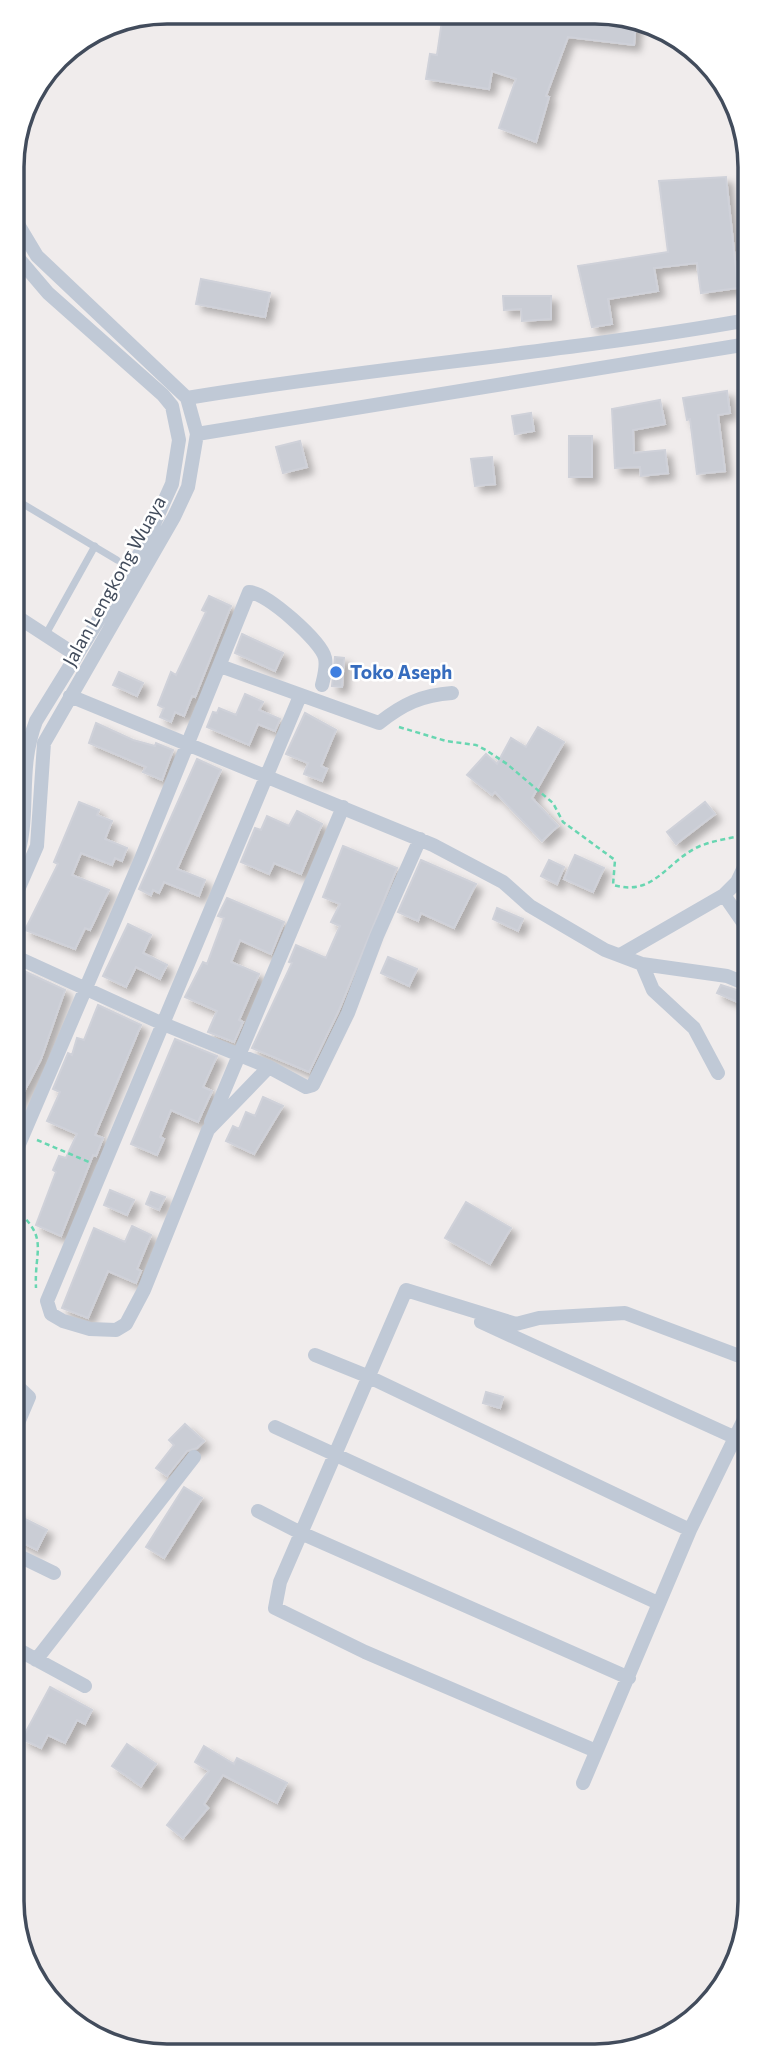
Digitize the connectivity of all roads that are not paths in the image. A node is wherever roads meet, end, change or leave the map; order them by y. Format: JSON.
{"nodes":[{"id":1,"x":25,"y":236,"type":"edge"},
{"id":2,"x":25,"y":266,"type":"edge"},
{"id":3,"x":738,"y":322,"type":"edge"},
{"id":4,"x":738,"y":346,"type":"edge"},
{"id":5,"x":187,"y":398,"type":"junction"},
{"id":6,"x":197,"y":434,"type":"junction"},
{"id":7,"x":25,"y":505,"type":"edge"},
{"id":8,"x":95,"y":546,"type":"junction"},
{"id":9,"x":117,"y":561,"type":"dead end"},
{"id":10,"x":25,"y":621,"type":"edge"},
{"id":11,"x":46,"y":634,"type":"junction"},
{"id":12,"x":76,"y":655,"type":"junction"},
{"id":13,"x":220,"y":667,"type":"junction"},
{"id":14,"x":322,"y":685,"type":"dead end"},
{"id":15,"x":452,"y":693,"type":"dead end"},
{"id":16,"x":70,"y":695,"type":"junction"},
{"id":17,"x":300,"y":696,"type":"junction"},
{"id":18,"x":188,"y":743,"type":"junction"},
{"id":19,"x":267,"y":776,"type":"junction"},
{"id":20,"x":343,"y":807,"type":"junction"},
{"id":21,"x":25,"y":808,"type":"edge"},
{"id":22,"x":420,"y":839,"type":"junction"},
{"id":23,"x":25,"y":875,"type":"edge"},
{"id":24,"x":738,"y":880,"type":"edge"},
{"id":25,"x":724,"y":895,"type":"junction"},
{"id":26,"x":738,"y":915,"type":"edge"},
{"id":27,"x":620,"y":955,"type":"junction"},
{"id":28,"x":25,"y":961,"type":"edge"},
{"id":29,"x":642,"y":964,"type":"junction"},
{"id":30,"x":738,"y":981,"type":"edge"},
{"id":31,"x":86,"y":990,"type":"junction"},
{"id":32,"x":161,"y":1023,"type":"junction"},
{"id":33,"x":240,"y":1055,"type":"junction"},
{"id":34,"x":269,"y":1067,"type":"junction"},
{"id":35,"x":718,"y":1073,"type":"dead end"},
{"id":36,"x":208,"y":1129,"type":"junction"},
{"id":37,"x":24,"y":1134,"type":"edge"},
{"id":38,"x":406,"y":1290,"type":"junction"},
{"id":39,"x":316,"y":1355,"type":"dead end"},
{"id":40,"x":738,"y":1355,"type":"edge"},
{"id":41,"x":366,"y":1376,"type":"junction"},
{"id":42,"x":24,"y":1392,"type":"edge"},
{"id":43,"x":24,"y":1408,"type":"edge"},
{"id":44,"x":275,"y":1427,"type":"dead end"},
{"id":45,"x":738,"y":1432,"type":"edge"},
{"id":46,"x":738,"y":1441,"type":"edge"},
{"id":47,"x":337,"y":1453,"type":"junction"},
{"id":48,"x":194,"y":1457,"type":"dead end"},
{"id":49,"x":258,"y":1511,"type":"dead end"},
{"id":50,"x":690,"y":1530,"type":"junction"},
{"id":51,"x":301,"y":1533,"type":"junction"},
{"id":52,"x":24,"y":1558,"type":"edge"},
{"id":53,"x":54,"y":1573,"type":"dead end"},
{"id":54,"x":658,"y":1603,"type":"junction"},
{"id":55,"x":24,"y":1653,"type":"edge"},
{"id":56,"x":36,"y":1660,"type":"junction"},
{"id":57,"x":629,"y":1678,"type":"junction"},
{"id":58,"x":85,"y":1686,"type":"dead end"},
{"id":59,"x":596,"y":1751,"type":"junction"},
{"id":60,"x":583,"y":1783,"type":"dead end"}],
"edges":[{"from":1,"to":5,"type":"street"},
{"from":2,"to":12,"type":"street","name":"Jalan Lengkong Wuaya"},
{"from":3,"to":5,"type":"street"},
{"from":4,"to":6,"type":"street"},
{"from":5,"to":6,"type":"street","name":"Jalan Lengkong Wuaya"},
{"from":6,"to":16,"type":"street","name":"Jalan Lengkong Wuaya"},
{"from":7,"to":8,"type":"lane"},
{"from":8,"to":9,"type":"lane"},
{"from":8,"to":11,"type":"lane"},
{"from":10,"to":11,"type":"street"},
{"from":11,"to":12,"type":"street"},
{"from":12,"to":21,"type":"street","name":"Jalan Lengkong Wuaya"},
{"from":13,"to":14,"type":"street"},
{"from":13,"to":17,"type":"street"},
{"from":13,"to":18,"type":"street"},
{"from":15,"to":17,"type":"street"},
{"from":16,"to":18,"type":"street"},
{"from":16,"to":23,"type":"street","name":"Jalan Lengkong Wuaya"},
{"from":17,"to":19,"type":"street"},
{"from":18,"to":19,"type":"street"},
{"from":18,"to":31,"type":"street"},
{"from":19,"to":20,"type":"street"},
{"from":19,"to":32,"type":"street"},
{"from":20,"to":22,"type":"street"},
{"from":20,"to":33,"type":"street"},
{"from":22,"to":27,"type":"street"},
{"from":22,"to":34,"type":"street"},
{"from":24,"to":25,"type":"street"},
{"from":25,"to":26,"type":"street"},
{"from":25,"to":27,"type":"street"},
{"from":27,"to":29,"type":"street"},
{"from":28,"to":31,"type":"street"},
{"from":29,"to":30,"type":"street"},
{"from":29,"to":35,"type":"street"},
{"from":31,"to":32,"type":"street"},
{"from":31,"to":37,"type":"street"},
{"from":32,"to":33,"type":"street"},
{"from":32,"to":36,"type":"street"},
{"from":33,"to":34,"type":"street"},
{"from":33,"to":36,"type":"street"},
{"from":34,"to":36,"type":"street"},
{"from":38,"to":40,"type":"street"},
{"from":38,"to":41,"type":"street"},
{"from":38,"to":45,"type":"street"},
{"from":39,"to":41,"type":"street"},
{"from":41,"to":47,"type":"street"},
{"from":41,"to":50,"type":"street"},
{"from":42,"to":43,"type":"street"},
{"from":44,"to":47,"type":"street"},
{"from":46,"to":50,"type":"street"},
{"from":47,"to":51,"type":"street"},
{"from":47,"to":54,"type":"street"},
{"from":48,"to":56,"type":"street"},
{"from":49,"to":51,"type":"street"},
{"from":50,"to":54,"type":"street"},
{"from":51,"to":57,"type":"street"},
{"from":51,"to":59,"type":"street"},
{"from":52,"to":53,"type":"street"},
{"from":54,"to":57,"type":"street"},
{"from":55,"to":56,"type":"street"},
{"from":56,"to":58,"type":"street"},
{"from":57,"to":59,"type":"street"},
{"from":59,"to":60,"type":"street"}]}
